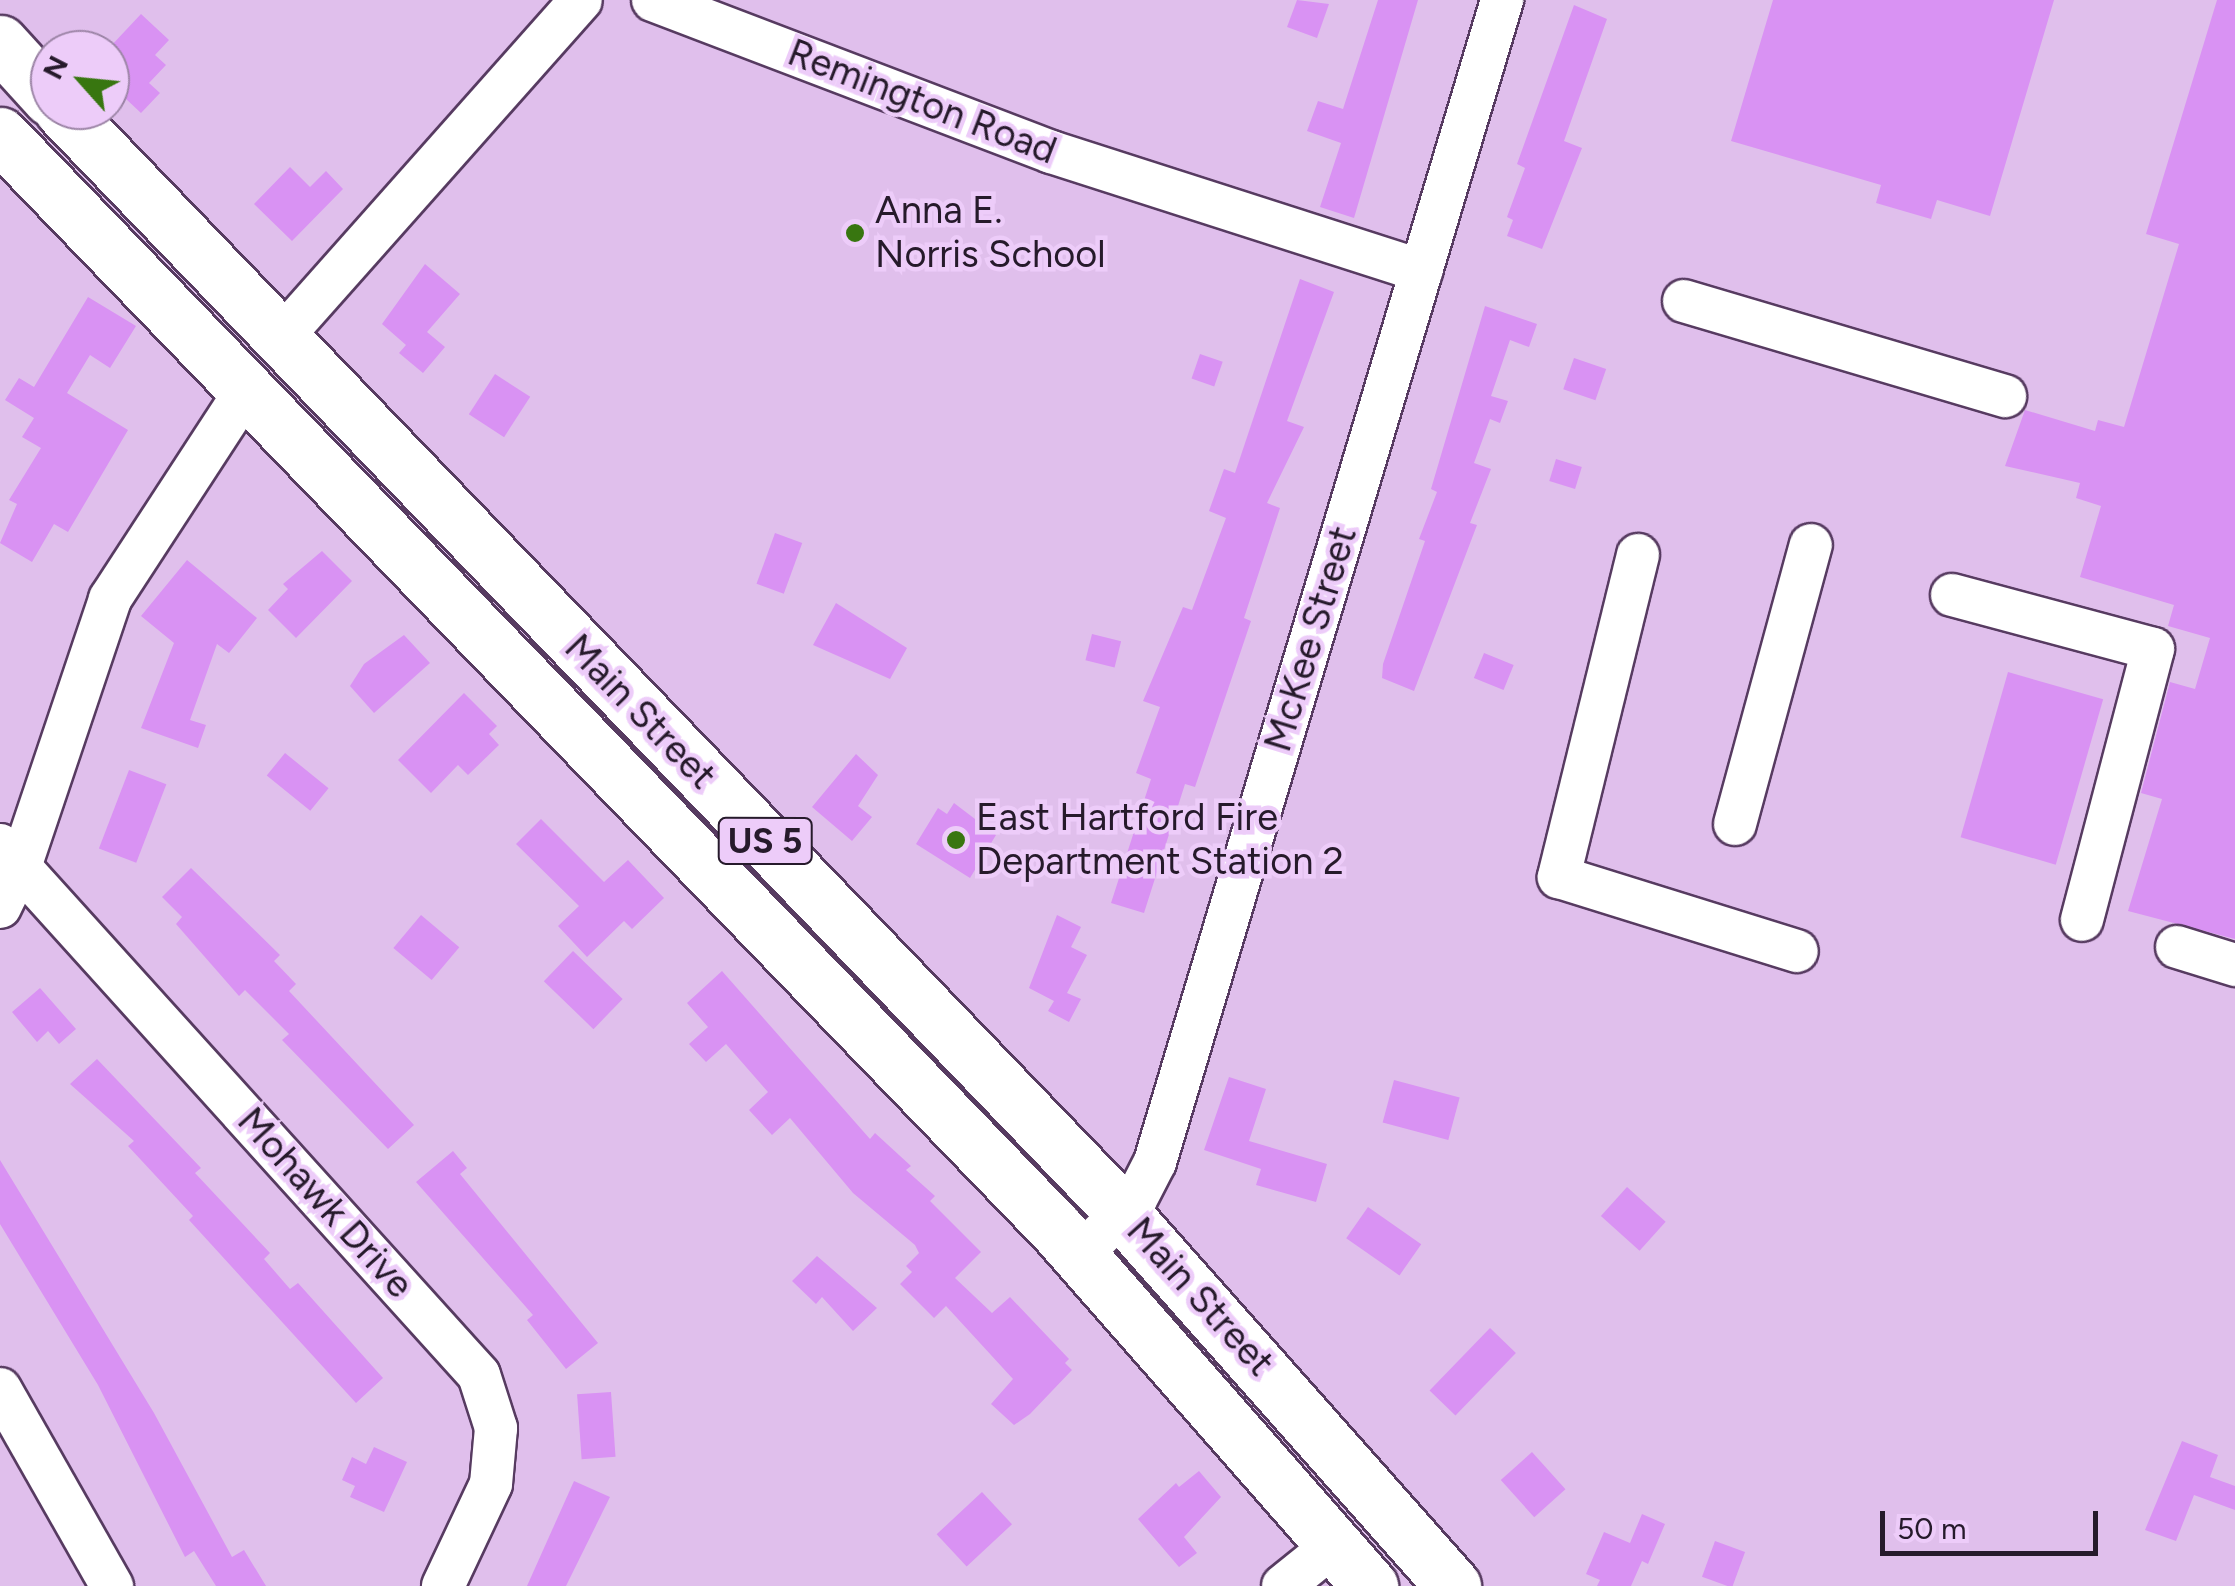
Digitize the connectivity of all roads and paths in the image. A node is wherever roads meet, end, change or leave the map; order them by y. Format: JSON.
{"nodes":[{"id":1,"x":581,"y":0,"type":"edge"},
{"id":2,"x":653,"y":0,"type":"edge"},
{"id":3,"x":1502,"y":0,"type":"edge"},
{"id":4,"x":0,"y":43,"type":"edge"},
{"id":5,"x":30,"y":76,"type":"edge"},
{"id":6,"x":81,"y":130,"type":"edge"},
{"id":7,"x":0,"y":136,"type":"edge"},
{"id":8,"x":1422,"y":271,"type":"junction"},
{"id":9,"x":1684,"y":302,"type":"dead end"},
{"id":10,"x":280,"y":338,"type":"junction"},
{"id":11,"x":246,"y":390,"type":"junction"},
{"id":12,"x":2005,"y":396,"type":"dead end"},
{"id":13,"x":1811,"y":545,"type":"dead end"},
{"id":14,"x":1638,"y":555,"type":"dead end"},
{"id":15,"x":1952,"y":595,"type":"dead end"},
{"id":16,"x":1735,"y":824,"type":"dead end"},
{"id":17,"x":11,"y":854,"type":"edge"},
{"id":18,"x":0,"y":907,"type":"edge"},
{"id":19,"x":2082,"y":920,"type":"dead end"},
{"id":20,"x":2176,"y":946,"type":"dead end"},
{"id":21,"x":1796,"y":951,"type":"dead end"},
{"id":22,"x":884,"y":964,"type":"junction"},
{"id":23,"x":2235,"y":965,"type":"edge"},
{"id":24,"x":840,"y":1006,"type":"junction"},
{"id":25,"x":1123,"y":1213,"type":"junction"},
{"id":26,"x":1080,"y":1255,"type":"junction"},
{"id":27,"x":0,"y":1389,"type":"edge"},
{"id":28,"x":1335,"y":1544,"type":"junction"},
{"id":29,"x":112,"y":1586,"type":"edge"},
{"id":30,"x":442,"y":1586,"type":"edge"},
{"id":31,"x":1283,"y":1586,"type":"edge"},
{"id":32,"x":1370,"y":1586,"type":"edge"},
{"id":33,"x":1453,"y":1586,"type":"edge"}],
"edges":[{"from":1,"to":10,"type":"street"},
{"from":2,"to":8,"type":"street","name":"Remington Road"},
{"from":3,"to":8,"type":"street","name":"McKee Street"},
{"from":4,"to":5,"type":"highway"},
{"from":6,"to":10,"type":"highway","name":"Main Street","number":"US 5"},
{"from":7,"to":11,"type":"highway","name":"Main Street","number":"US 5"},
{"from":8,"to":25,"type":"street","name":"McKee Street"},
{"from":9,"to":12,"type":"street"},
{"from":10,"to":22,"type":"highway","name":"Main Street","number":"US 5"},
{"from":11,"to":17,"type":"street"},
{"from":11,"to":24,"type":"highway","name":"Main Street","number":"US 5"},
{"from":13,"to":16,"type":"street"},
{"from":14,"to":21,"type":"street"},
{"from":15,"to":19,"type":"street"},
{"from":17,"to":18,"type":"street"},
{"from":17,"to":30,"type":"street","name":"Mohawk Drive"},
{"from":20,"to":23,"type":"street"},
{"from":22,"to":24,"type":"highway"},
{"from":22,"to":25,"type":"highway","name":"Main Street","number":"US 5"},
{"from":24,"to":26,"type":"highway","name":"Main Street","number":"US 5"},
{"from":25,"to":26,"type":"street","name":"McKee Street"},
{"from":25,"to":33,"type":"highway","name":"Main Street","number":"US 5"},
{"from":26,"to":28,"type":"highway","name":"Main Street","number":"US 5"},
{"from":27,"to":29,"type":"street"},
{"from":28,"to":31,"type":"street"},
{"from":28,"to":32,"type":"highway","name":"Main Street","number":"US 5"}]}
